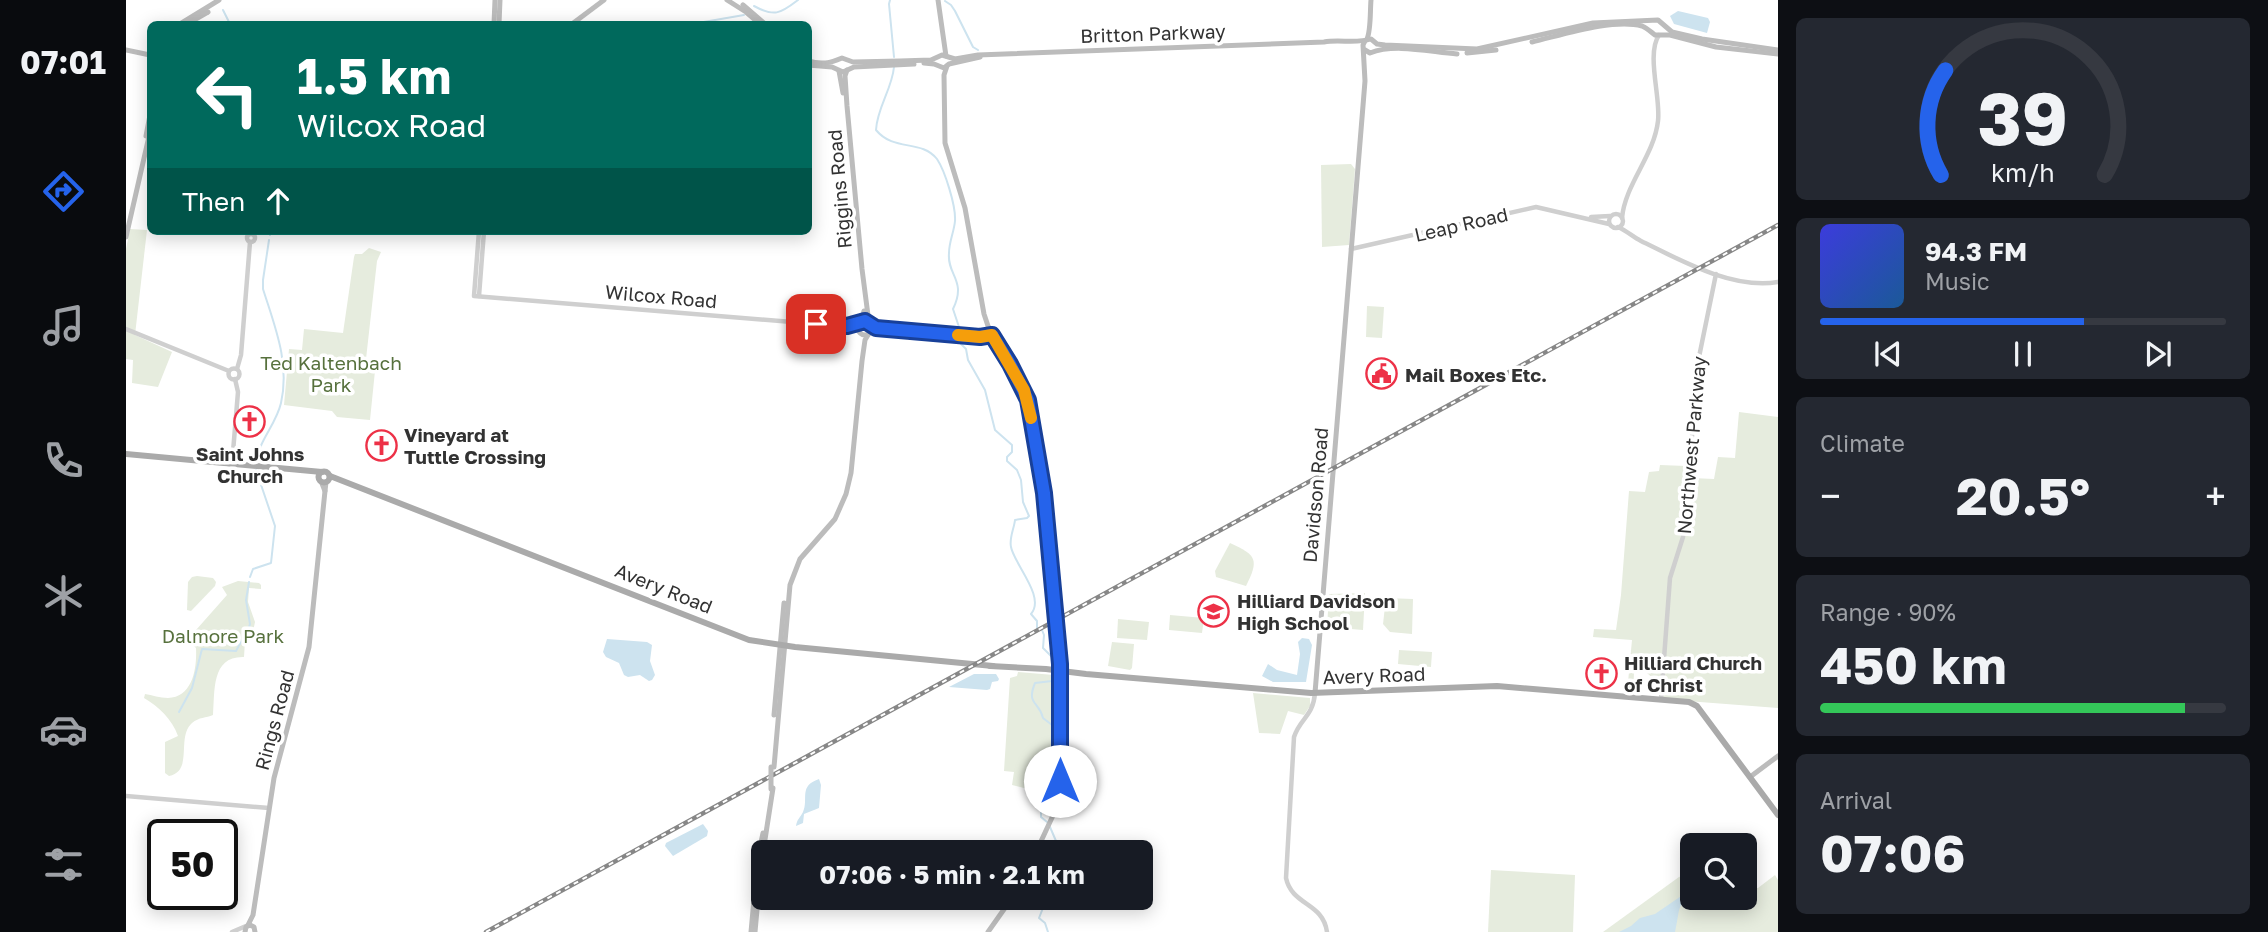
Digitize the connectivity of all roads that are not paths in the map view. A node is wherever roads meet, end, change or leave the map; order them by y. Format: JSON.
{"nodes":[{"id":1,"x":219,"y":0,"type":"edge"},
{"id":2,"x":225,"y":0,"type":"edge"},
{"id":3,"x":497,"y":0,"type":"edge"},
{"id":4,"x":604,"y":0,"type":"edge"},
{"id":5,"x":938,"y":0,"type":"edge"},
{"id":6,"x":1371,"y":0,"type":"edge"},
{"id":7,"x":730,"y":1,"type":"edge"},
{"id":8,"x":1370,"y":11,"type":"junction"},
{"id":9,"x":185,"y":21,"type":"edge"},
{"id":10,"x":192,"y":21,"type":"edge"},
{"id":11,"x":497,"y":21,"type":"edge"},
{"id":12,"x":576,"y":21,"type":"edge"},
{"id":13,"x":756,"y":21,"type":"edge"},
{"id":14,"x":762,"y":21,"type":"edge"},
{"id":15,"x":1654,"y":21,"type":"junction"},
{"id":16,"x":1665,"y":26,"type":"junction"},
{"id":17,"x":1656,"y":33,"type":"junction"},
{"id":18,"x":943,"y":43,"type":"junction"},
{"id":19,"x":1365,"y":44,"type":"junction"},
{"id":20,"x":1375,"y":47,"type":"junction"},
{"id":21,"x":126,"y":52,"type":"edge"},
{"id":22,"x":1778,"y":52,"type":"edge"},
{"id":23,"x":147,"y":56,"type":"edge"},
{"id":24,"x":938,"y":57,"type":"junction"},
{"id":25,"x":837,"y":60,"type":"junction"},
{"id":26,"x":848,"y":60,"type":"junction"},
{"id":27,"x":948,"y":61,"type":"junction"},
{"id":28,"x":812,"y":63,"type":"edge"},
{"id":29,"x":900,"y":63,"type":"junction"},
{"id":30,"x":812,"y":64,"type":"edge"},
{"id":31,"x":886,"y":64,"type":"junction"},
{"id":32,"x":938,"y":66,"type":"junction"},
{"id":33,"x":838,"y":70,"type":"junction"},
{"id":34,"x":847,"y":70,"type":"junction"},
{"id":35,"x":1364,"y":80,"type":"junction"},
{"id":36,"x":944,"y":82,"type":"junction"},
{"id":37,"x":847,"y":106,"type":"junction"},
{"id":38,"x":147,"y":129,"type":"edge"},
{"id":39,"x":147,"y":144,"type":"edge"},
{"id":40,"x":1628,"y":197,"type":"junction"},
{"id":41,"x":1572,"y":214,"type":"junction"},
{"id":42,"x":1614,"y":215,"type":"junction"},
{"id":43,"x":1622,"y":220,"type":"junction"},
{"id":44,"x":1609,"y":224,"type":"junction"},
{"id":45,"x":127,"y":225,"type":"edge"},
{"id":46,"x":1618,"y":228,"type":"junction"},
{"id":47,"x":249,"y":235,"type":"edge"},
{"id":48,"x":482,"y":235,"type":"edge"},
{"id":49,"x":126,"y":237,"type":"edge"},
{"id":50,"x":1645,"y":243,"type":"junction"},
{"id":51,"x":1351,"y":249,"type":"junction"},
{"id":52,"x":862,"y":269,"type":"junction"},
{"id":53,"x":1716,"y":274,"type":"junction"},
{"id":54,"x":1778,"y":282,"type":"edge"},
{"id":55,"x":860,"y":327,"type":"junction"},
{"id":56,"x":870,"y":328,"type":"junction"},
{"id":57,"x":126,"y":329,"type":"edge"},
{"id":58,"x":992,"y":335,"type":"junction"},
{"id":59,"x":862,"y":361,"type":"junction"},
{"id":60,"x":237,"y":369,"type":"junction"},
{"id":61,"x":229,"y":371,"type":"junction"},
{"id":62,"x":235,"y":379,"type":"junction"},
{"id":63,"x":126,"y":454,"type":"edge"},
{"id":64,"x":232,"y":464,"type":"junction"},
{"id":65,"x":297,"y":470,"type":"junction"},
{"id":66,"x":325,"y":482,"type":"junction"},
{"id":67,"x":782,"y":646,"type":"junction"},
{"id":68,"x":1061,"y":672,"type":"junction"},
{"id":69,"x":1315,"y":693,"type":"junction"},
{"id":70,"x":1661,"y":699,"type":"junction"},
{"id":71,"x":1778,"y":756,"type":"edge"},
{"id":72,"x":1750,"y":777,"type":"junction"},
{"id":73,"x":126,"y":797,"type":"edge"},
{"id":74,"x":269,"y":809,"type":"junction"},
{"id":75,"x":1778,"y":815,"type":"edge"},
{"id":76,"x":1042,"y":840,"type":"edge"},
{"id":77,"x":1004,"y":910,"type":"edge"},
{"id":78,"x":249,"y":929,"type":"edge"},
{"id":79,"x":234,"y":932,"type":"edge"},
{"id":80,"x":753,"y":932,"type":"edge"},
{"id":81,"x":988,"y":932,"type":"edge"},
{"id":82,"x":1327,"y":932,"type":"edge"}],
"edges":[{"from":1,"to":9,"type":"main road"},
{"from":2,"to":10,"type":"main road"},
{"from":3,"to":11,"type":"main road"},
{"from":4,"to":12,"type":"main road"},
{"from":5,"to":18,"type":"main road"},
{"from":6,"to":8,"type":"main road","name":"Davidson Road"},
{"from":7,"to":13,"type":"main road"},
{"from":7,"to":14,"type":"main road"},
{"from":8,"to":19,"type":"main road","name":"Davidson Road"},
{"from":8,"to":20,"type":"main road","name":"Davidson Road"},
{"from":15,"to":16,"type":"main road"},
{"from":15,"to":17,"type":"main road"},
{"from":15,"to":20,"type":"main road"},
{"from":16,"to":17,"type":"main road"},
{"from":16,"to":22,"type":"main road"},
{"from":17,"to":20,"type":"main road"},
{"from":17,"to":22,"type":"main road"},
{"from":17,"to":40,"type":"street"},
{"from":18,"to":24,"type":"main road"},
{"from":18,"to":27,"type":"main road"},
{"from":19,"to":20,"type":"main road"},
{"from":19,"to":20,"type":"main road"},
{"from":19,"to":27,"type":"main road","name":"Britton Parkway"},
{"from":19,"to":35,"type":"main road","name":"Davidson Road"},
{"from":20,"to":35,"type":"main road","name":"Davidson Road"},
{"from":21,"to":23,"type":"main road"},
{"from":24,"to":27,"type":"main road"},
{"from":24,"to":29,"type":"main road"},
{"from":24,"to":32,"type":"main road"},
{"from":25,"to":26,"type":"main road"},
{"from":25,"to":28,"type":"main road"},
{"from":25,"to":33,"type":"main road"},
{"from":26,"to":31,"type":"main road"},
{"from":26,"to":34,"type":"main road"},
{"from":27,"to":32,"type":"main road"},
{"from":27,"to":36,"type":"main road"},
{"from":29,"to":31,"type":"main road"},
{"from":29,"to":32,"type":"main road"},
{"from":30,"to":33,"type":"main road"},
{"from":31,"to":34,"type":"main road"},
{"from":32,"to":36,"type":"main road"},
{"from":33,"to":34,"type":"main road"},
{"from":33,"to":37,"type":"main road","name":"Riggins Road"},
{"from":34,"to":37,"type":"main road","name":"Riggins Road"},
{"from":35,"to":51,"type":"main road","name":"Davidson Road"},
{"from":36,"to":58,"type":"main road"},
{"from":37,"to":52,"type":"main road","name":"Riggins Road"},
{"from":38,"to":45,"type":"main road"},
{"from":39,"to":45,"type":"main road"},
{"from":40,"to":42,"type":"street"},
{"from":40,"to":43,"type":"street"},
{"from":41,"to":42,"type":"street","name":"Leap Road"},
{"from":41,"to":44,"type":"street","name":"Leap Road"},
{"from":41,"to":51,"type":"street","name":"Leap Road"},
{"from":42,"to":43,"type":"street"},
{"from":42,"to":44,"type":"street"},
{"from":43,"to":46,"type":"street"},
{"from":43,"to":50,"type":"street"},
{"from":44,"to":46,"type":"street","name":"Leap Road"},
{"from":45,"to":49,"type":"main road"},
{"from":46,"to":50,"type":"street"},
{"from":47,"to":60,"type":"street"},
{"from":48,"to":55,"type":"street","name":"Wilcox Road"},
{"from":50,"to":53,"type":"street"},
{"from":51,"to":69,"type":"main road","name":"Davidson Road"},
{"from":52,"to":55,"type":"main road","name":"Riggins Road"},
{"from":52,"to":56,"type":"main road","name":"Riggins Road"},
{"from":53,"to":54,"type":"street"},
{"from":53,"to":70,"type":"street","name":"Northwest Parkway"},
{"from":55,"to":56,"type":"main road"},
{"from":55,"to":56,"type":"main road"},
{"from":55,"to":59,"type":"main road","name":"Riggins Road"},
{"from":56,"to":58,"type":"main road"},
{"from":56,"to":59,"type":"main road","name":"Riggins Road"},
{"from":57,"to":61,"type":"street"},
{"from":58,"to":68,"type":"main road"},
{"from":59,"to":67,"type":"main road","name":"Riggins Road"},
{"from":60,"to":61,"type":"street"},
{"from":60,"to":62,"type":"street"},
{"from":61,"to":62,"type":"street"},
{"from":62,"to":64,"type":"street"},
{"from":63,"to":64,"type":"main road","name":"Avery Road"},
{"from":64,"to":65,"type":"main road","name":"Avery Road"},
{"from":65,"to":66,"type":"main road","name":"Avery Road"},
{"from":65,"to":66,"type":"main road","name":"Avery Road"},
{"from":66,"to":67,"type":"main road","name":"Avery Road"},
{"from":66,"to":74,"type":"main road","name":"Rings Road"},
{"from":67,"to":68,"type":"main road","name":"Avery Road"},
{"from":67,"to":80,"type":"main road","name":"Riggins Road","bridge":true},
{"from":68,"to":69,"type":"main road","name":"Avery Road"},
{"from":68,"to":76,"type":"main road"},
{"from":69,"to":70,"type":"main road","name":"Avery Road"},
{"from":69,"to":82,"type":"street","name":"Davidson Road"},
{"from":70,"to":72,"type":"main road","name":"Avery Road"},
{"from":71,"to":72,"type":"main road"},
{"from":72,"to":75,"type":"main road"},
{"from":73,"to":74,"type":"street"},
{"from":74,"to":78,"type":"main road","name":"Rings Road"},
{"from":77,"to":81,"type":"main road"},
{"from":78,"to":79,"type":"street"}]}
